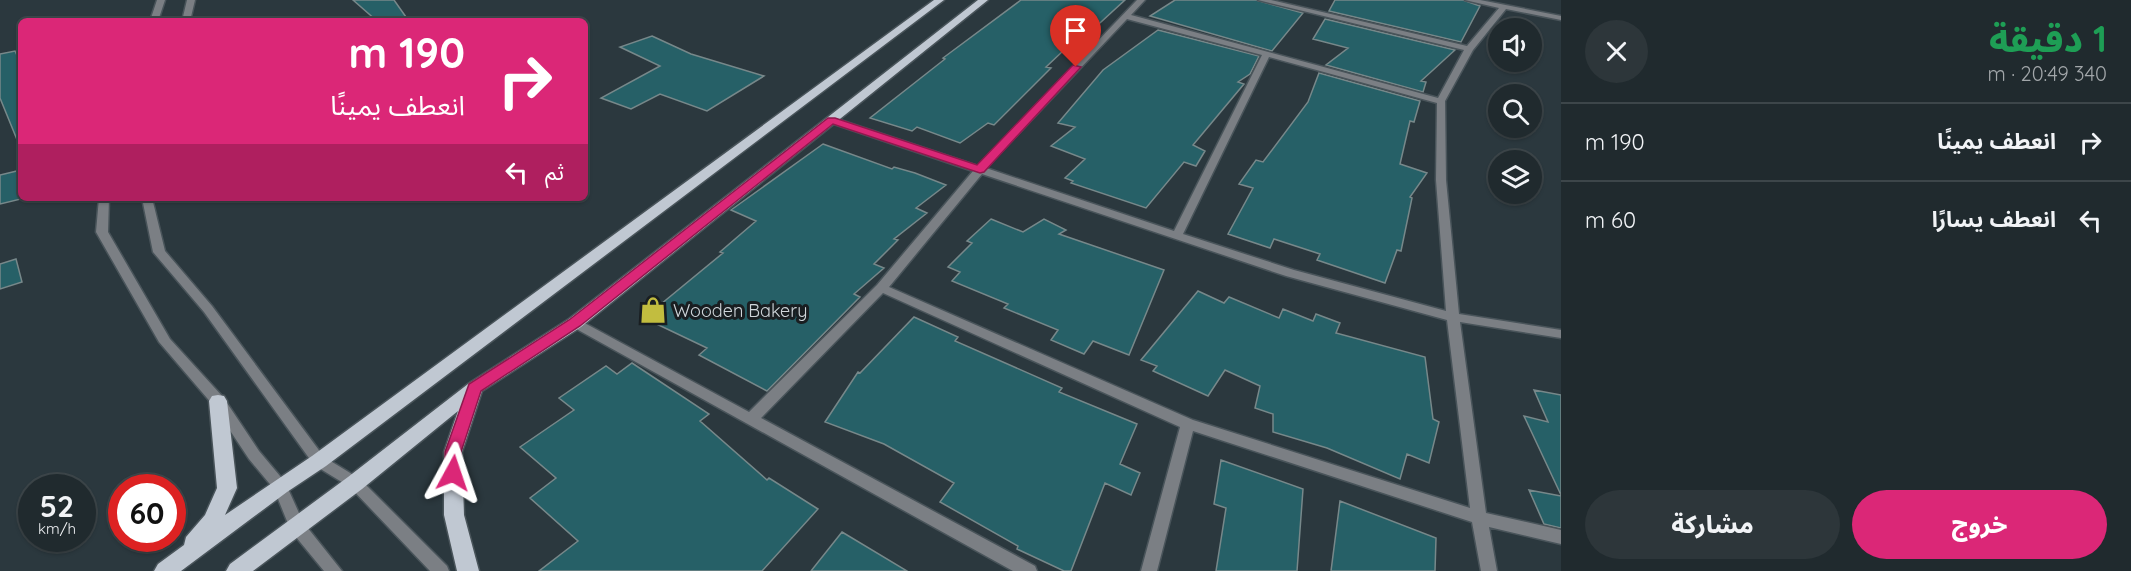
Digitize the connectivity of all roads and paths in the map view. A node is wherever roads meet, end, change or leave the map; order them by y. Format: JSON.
{"nodes":[{"id":1,"x":161,"y":0,"type":"edge"},
{"id":2,"x":191,"y":0,"type":"edge"},
{"id":3,"x":940,"y":0,"type":"edge"},
{"id":4,"x":984,"y":0,"type":"edge"},
{"id":5,"x":1141,"y":0,"type":"edge"},
{"id":6,"x":1262,"y":0,"type":"edge"},
{"id":7,"x":1469,"y":0,"type":"edge"},
{"id":8,"x":1504,"y":7,"type":"junction"},
{"id":9,"x":1125,"y":16,"type":"junction"},
{"id":10,"x":155,"y":18,"type":"edge"},
{"id":11,"x":187,"y":18,"type":"edge"},
{"id":12,"x":1561,"y":18,"type":"edge"},
{"id":13,"x":1469,"y":49,"type":"junction"},
{"id":14,"x":1268,"y":54,"type":"junction"},
{"id":15,"x":1442,"y":101,"type":"junction"},
{"id":16,"x":831,"y":120,"type":"junction"},
{"id":17,"x":980,"y":170,"type":"junction"},
{"id":18,"x":104,"y":201,"type":"edge"},
{"id":19,"x":148,"y":201,"type":"edge"},
{"id":20,"x":1177,"y":235,"type":"junction"},
{"id":21,"x":881,"y":288,"type":"junction"},
{"id":22,"x":1453,"y":317,"type":"junction"},
{"id":23,"x":574,"y":323,"type":"junction"},
{"id":24,"x":1561,"y":334,"type":"edge"},
{"id":25,"x":474,"y":388,"type":"junction"},
{"id":26,"x":218,"y":401,"type":"junction"},
{"id":27,"x":751,"y":419,"type":"junction"},
{"id":28,"x":1188,"y":424,"type":"junction"},
{"id":29,"x":319,"y":461,"type":"junction"},
{"id":30,"x":356,"y":483,"type":"junction"},
{"id":31,"x":280,"y":486,"type":"junction"},
{"id":32,"x":1479,"y":518,"type":"junction"},
{"id":33,"x":297,"y":526,"type":"junction"},
{"id":34,"x":1561,"y":537,"type":"edge"},
{"id":35,"x":171,"y":566,"type":"edge"},
{"id":36,"x":237,"y":571,"type":"edge"},
{"id":37,"x":334,"y":571,"type":"edge"},
{"id":38,"x":441,"y":571,"type":"edge"},
{"id":39,"x":468,"y":571,"type":"edge"},
{"id":40,"x":1029,"y":571,"type":"edge"},
{"id":41,"x":1149,"y":571,"type":"edge"},
{"id":42,"x":1489,"y":571,"type":"edge"}],
"edges":[{"from":1,"to":10,"type":"street"},
{"from":2,"to":11,"type":"street"},
{"from":3,"to":29,"type":"main road"},
{"from":4,"to":16,"type":"main road"},
{"from":5,"to":9,"type":"street"},
{"from":6,"to":13,"type":"street"},
{"from":7,"to":8,"type":"street"},
{"from":8,"to":12,"type":"street"},
{"from":8,"to":13,"type":"street"},
{"from":9,"to":14,"type":"street"},
{"from":9,"to":17,"type":"street"},
{"from":13,"to":15,"type":"street"},
{"from":14,"to":15,"type":"street"},
{"from":14,"to":20,"type":"street"},
{"from":15,"to":22,"type":"street"},
{"from":16,"to":17,"type":"street"},
{"from":16,"to":23,"type":"main road"},
{"from":17,"to":20,"type":"street"},
{"from":17,"to":21,"type":"street"},
{"from":18,"to":26,"type":"street"},
{"from":19,"to":29,"type":"street"},
{"from":20,"to":22,"type":"street"},
{"from":21,"to":27,"type":"street"},
{"from":21,"to":28,"type":"street"},
{"from":22,"to":24,"type":"street"},
{"from":22,"to":32,"type":"street"},
{"from":23,"to":25,"type":"main road"},
{"from":23,"to":27,"type":"street"},
{"from":25,"to":30,"type":"main road"},
{"from":25,"to":39,"type":"main road"},
{"from":26,"to":31,"type":"street"},
{"from":26,"to":35,"type":"main road"},
{"from":27,"to":40,"type":"street"},
{"from":28,"to":32,"type":"street"},
{"from":28,"to":41,"type":"street"},
{"from":29,"to":30,"type":"street"},
{"from":29,"to":31,"type":"main road"},
{"from":30,"to":33,"type":"main road"},
{"from":30,"to":38,"type":"street"},
{"from":31,"to":33,"type":"street"},
{"from":31,"to":35,"type":"main road"},
{"from":32,"to":34,"type":"street"},
{"from":32,"to":42,"type":"street"},
{"from":33,"to":36,"type":"main road"},
{"from":33,"to":37,"type":"street"}]}
